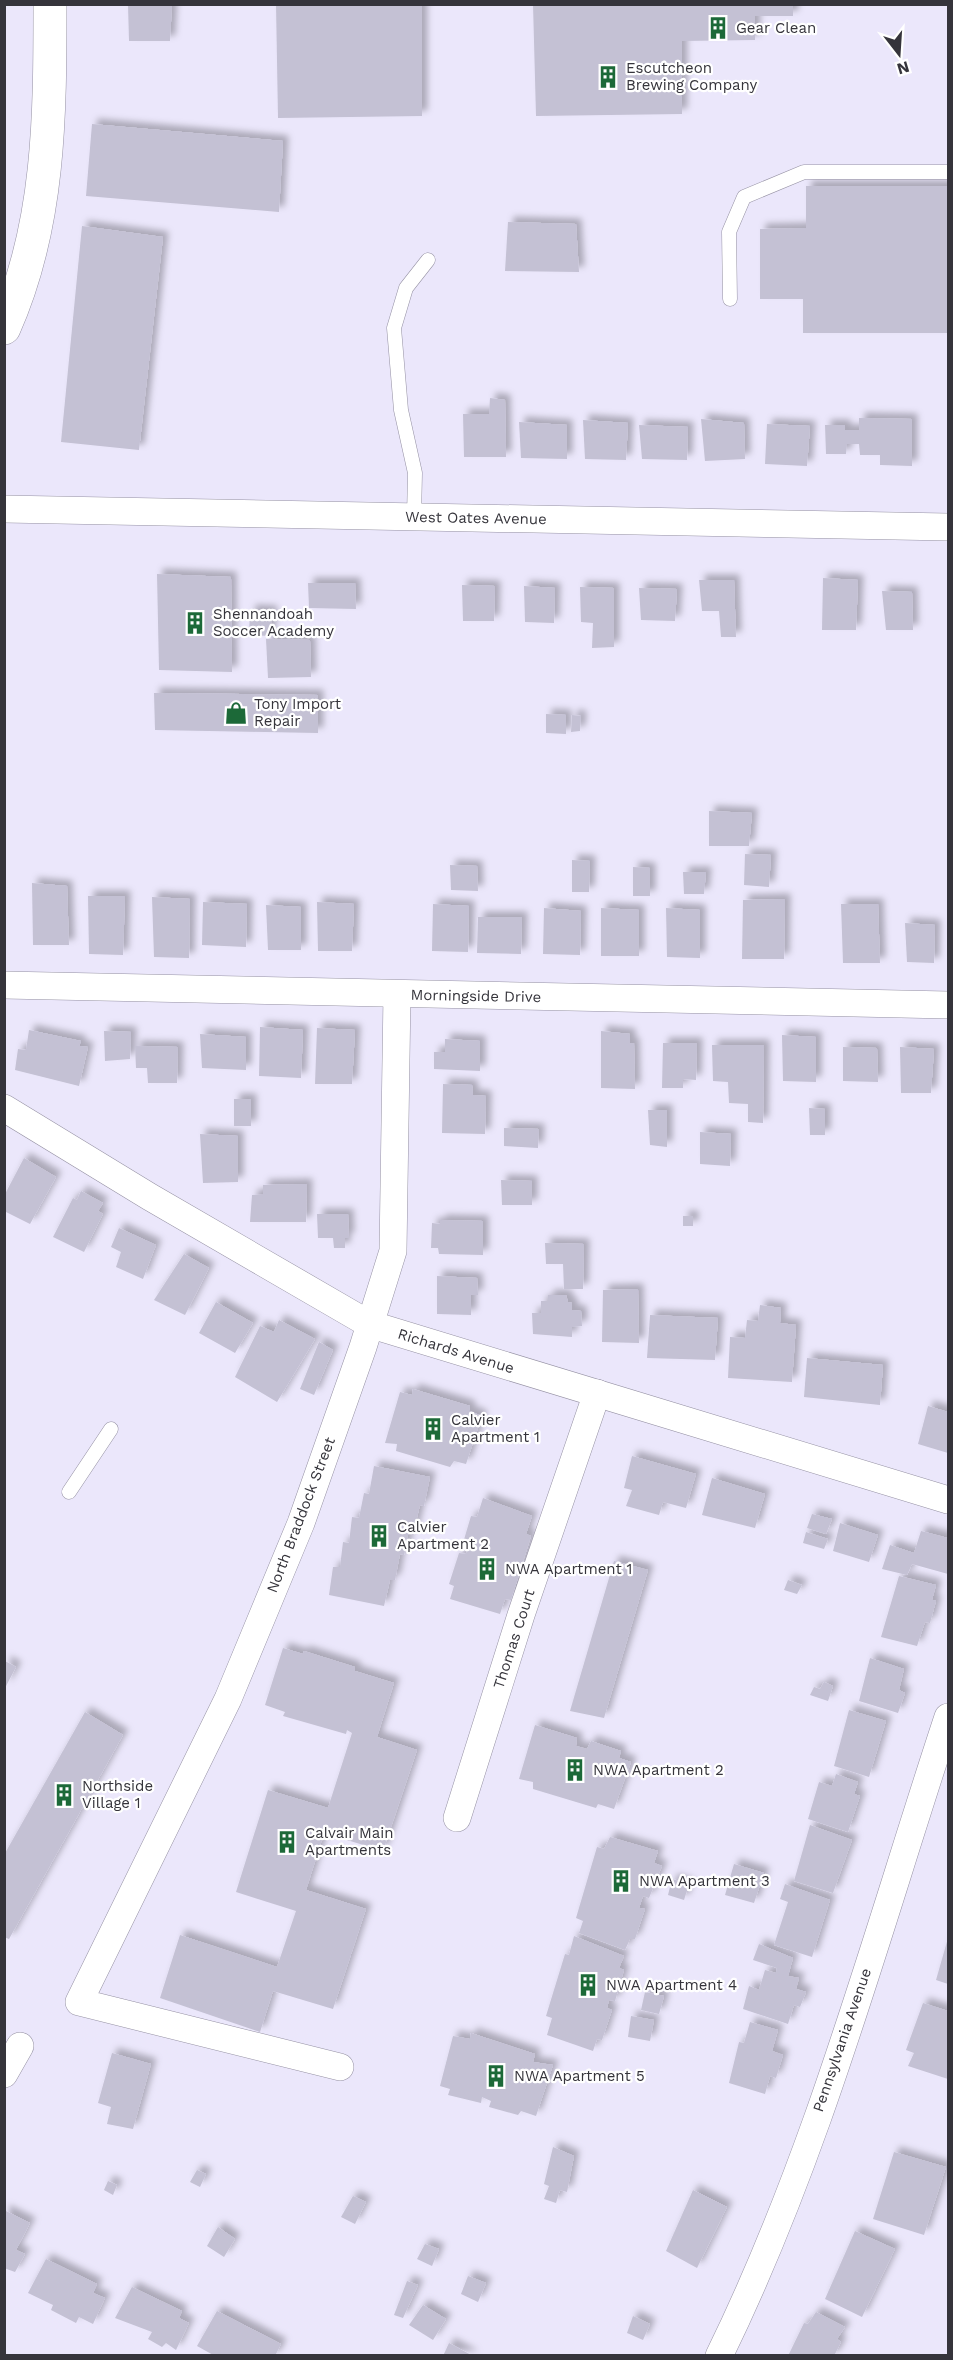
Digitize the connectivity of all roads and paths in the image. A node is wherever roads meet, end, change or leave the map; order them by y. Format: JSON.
{"nodes":[{"id":1,"x":50,"y":4,"type":"edge"},
{"id":2,"x":948,"y":172,"type":"edge"},
{"id":3,"x":428,"y":260,"type":"dead end"},
{"id":4,"x":730,"y":299,"type":"dead end"},
{"id":5,"x":4,"y":328,"type":"edge"},
{"id":6,"x":4,"y":509,"type":"edge"},
{"id":7,"x":414,"y":517,"type":"junction"},
{"id":8,"x":948,"y":527,"type":"edge"},
{"id":9,"x":4,"y":985,"type":"edge"},
{"id":10,"x":397,"y":995,"type":"junction"},
{"id":11,"x":948,"y":1005,"type":"edge"},
{"id":12,"x":4,"y":1108,"type":"edge"},
{"id":13,"x":369,"y":1324,"type":"junction"},
{"id":14,"x":597,"y":1393,"type":"junction"},
{"id":15,"x":111,"y":1429,"type":"dead end"},
{"id":16,"x":69,"y":1492,"type":"dead end"},
{"id":17,"x":948,"y":1500,"type":"edge"},
{"id":18,"x":948,"y":1717,"type":"edge"},
{"id":19,"x":457,"y":1818,"type":"dead end"},
{"id":20,"x":20,"y":2046,"type":"dead end"},
{"id":21,"x":340,"y":2067,"type":"dead end"},
{"id":22,"x":4,"y":2074,"type":"edge"},
{"id":23,"x":719,"y":2355,"type":"edge"}],
"edges":[{"from":1,"to":5,"type":"main road"},
{"from":2,"to":4,"type":"lane"},
{"from":3,"to":7,"type":"lane"},
{"from":6,"to":7,"type":"street","name":"West Oates Avenue"},
{"from":7,"to":8,"type":"street","name":"West Oates Avenue"},
{"from":9,"to":10,"type":"street","name":"Morningside Drive"},
{"from":10,"to":11,"type":"street","name":"Morningside Drive"},
{"from":10,"to":13,"type":"street","name":"North Braddock Street"},
{"from":12,"to":13,"type":"street","name":"Richards Avenue"},
{"from":13,"to":14,"type":"street","name":"Richards Avenue"},
{"from":13,"to":21,"type":"street","name":"North Braddock Street"},
{"from":14,"to":17,"type":"street","name":"Richards Avenue"},
{"from":14,"to":19,"type":"street","name":"Thomas Court"},
{"from":15,"to":16,"type":"lane"},
{"from":18,"to":23,"type":"street","name":"Pennsylvania Avenue"},
{"from":20,"to":22,"type":"street"}]}
